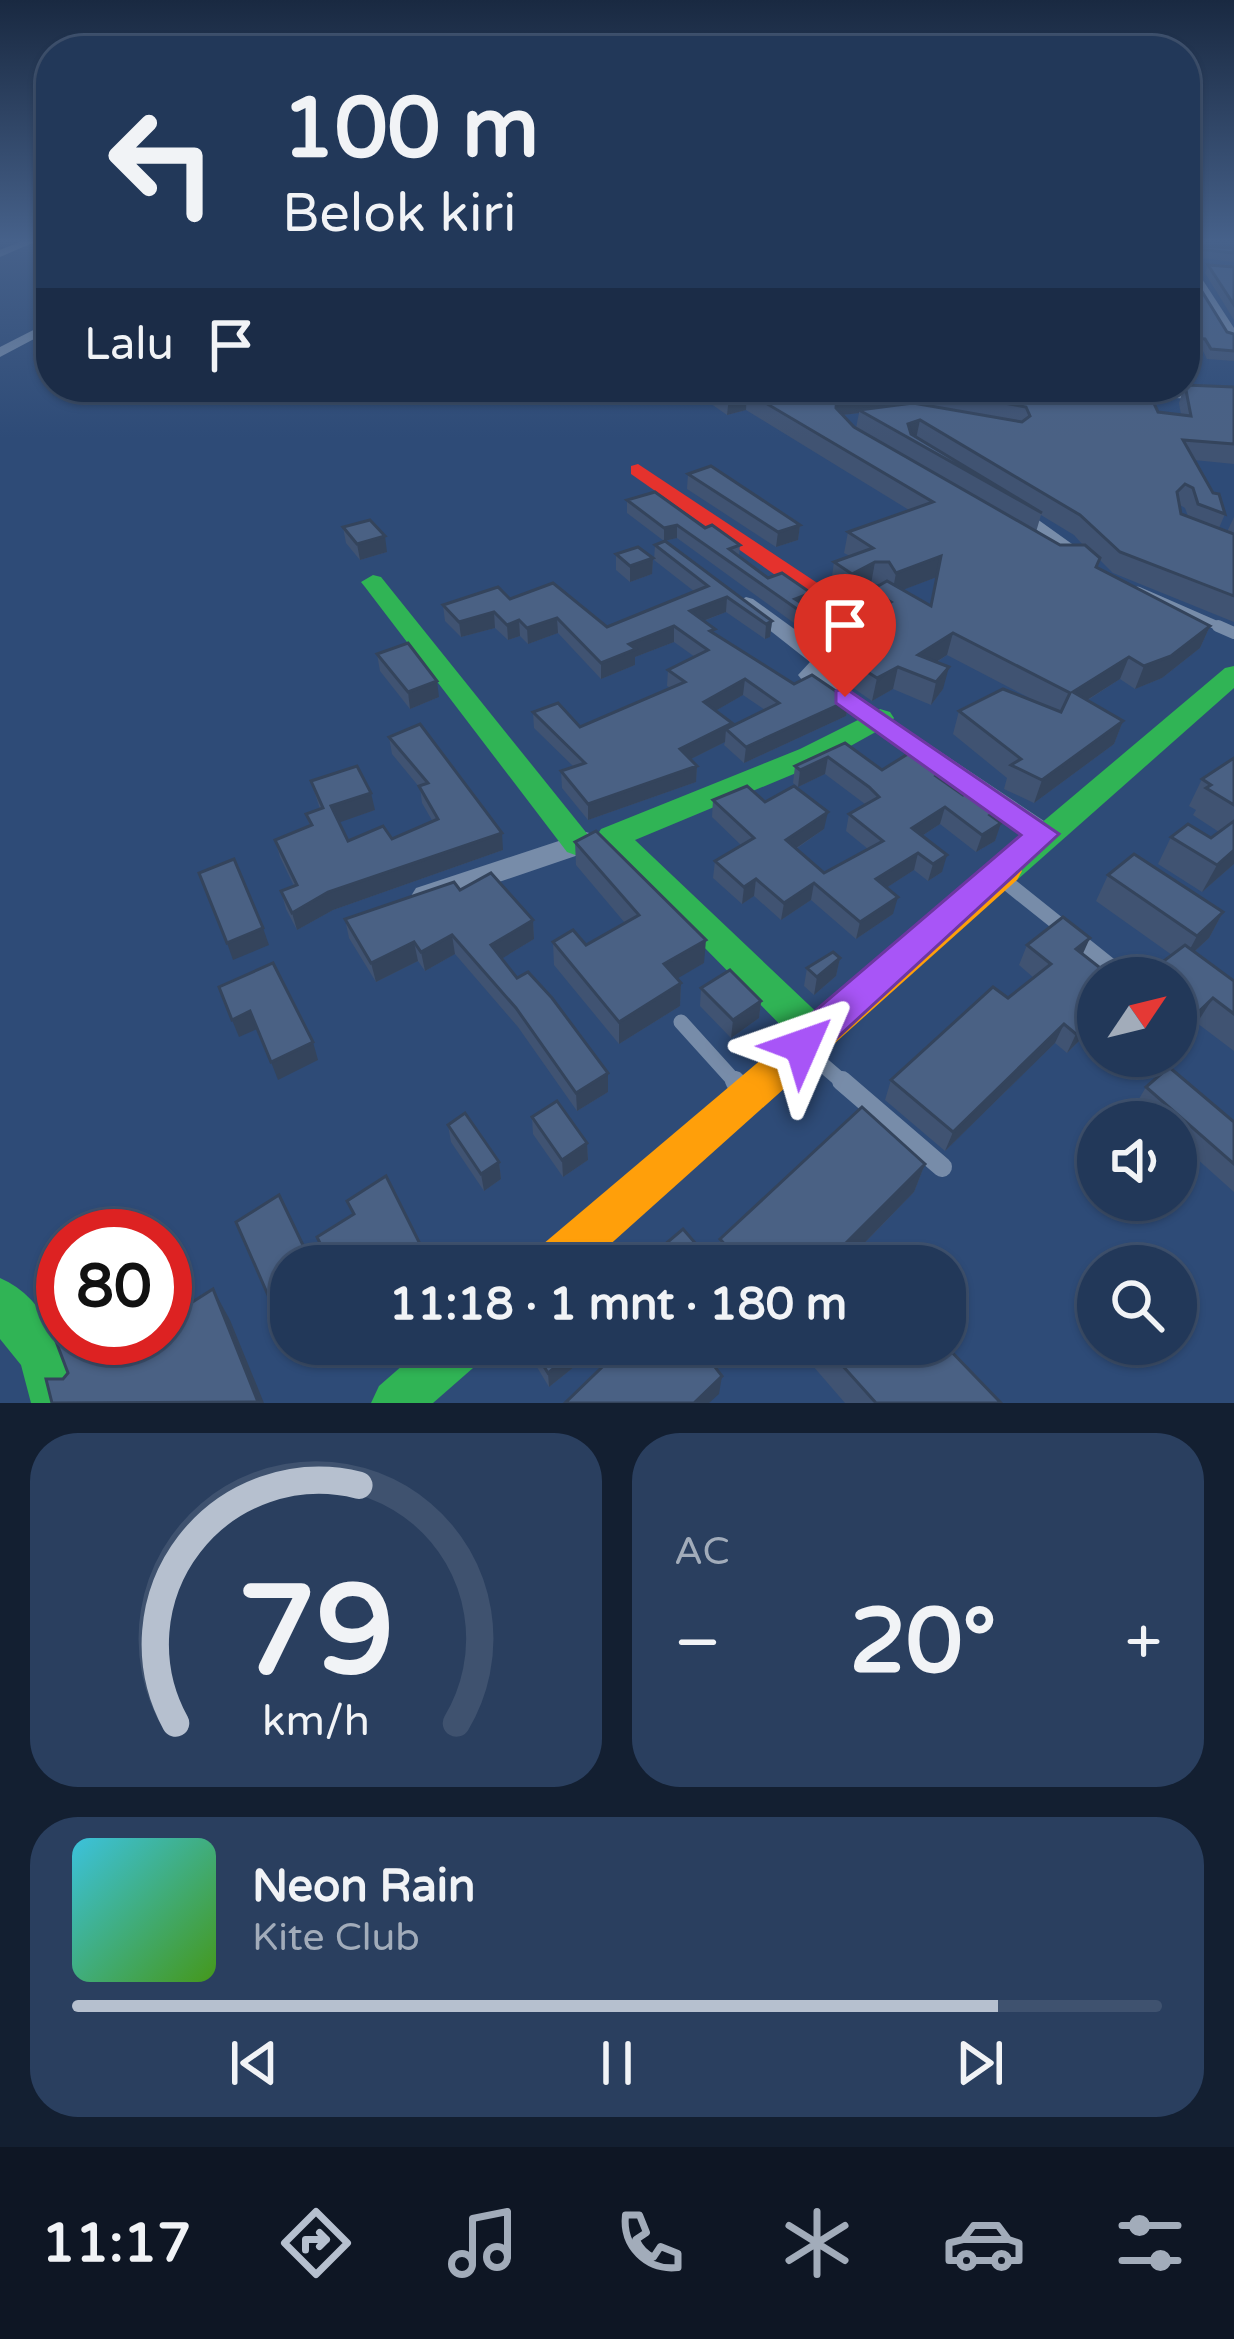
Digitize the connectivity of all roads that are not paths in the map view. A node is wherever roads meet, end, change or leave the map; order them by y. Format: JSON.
{"nodes":[{"id":1,"x":1213,"y":306,"type":"edge"},
{"id":2,"x":36,"y":333,"type":"edge"},
{"id":3,"x":1234,"y":339,"type":"edge"},
{"id":4,"x":0,"y":353,"type":"edge"},
{"id":5,"x":1200,"y":394,"type":"edge"},
{"id":6,"x":1234,"y":396,"type":"edge"},
{"id":7,"x":638,"y":470,"type":"dead end"},
{"id":8,"x":1010,"y":507,"type":"edge"},
{"id":9,"x":1045,"y":550,"type":"edge"},
{"id":10,"x":1082,"y":556,"type":"junction"},
{"id":11,"x":1095,"y":569,"type":"edge"},
{"id":12,"x":374,"y":582,"type":"dead end"},
{"id":13,"x":1130,"y":589,"type":"edge"},
{"id":14,"x":729,"y":590,"type":"edge"},
{"id":15,"x":878,"y":592,"type":"edge"},
{"id":16,"x":843,"y":611,"type":"junction"},
{"id":17,"x":1234,"y":633,"type":"edge"},
{"id":18,"x":802,"y":646,"type":"junction"},
{"id":19,"x":1234,"y":674,"type":"edge"},
{"id":20,"x":880,"y":718,"type":"junction"},
{"id":21,"x":1043,"y":834,"type":"junction"},
{"id":22,"x":612,"y":837,"type":"junction"},
{"id":23,"x":578,"y":844,"type":"junction"},
{"id":24,"x":997,"y":875,"type":"junction"},
{"id":25,"x":388,"y":908,"type":"edge"},
{"id":26,"x":1100,"y":957,"type":"edge"},
{"id":27,"x":681,"y":1022,"type":"dead end"},
{"id":28,"x":808,"y":1040,"type":"junction"},
{"id":29,"x":746,"y":1095,"type":"junction"},
{"id":30,"x":942,"y":1167,"type":"dead end"},
{"id":31,"x":576,"y":1245,"type":"edge"},
{"id":32,"x":0,"y":1300,"type":"edge"},
{"id":33,"x":440,"y":1365,"type":"edge"},
{"id":34,"x":56,"y":1403,"type":"edge"},
{"id":35,"x":396,"y":1403,"type":"edge"}],
"edges":[{"from":1,"to":3,"type":"street"},
{"from":2,"to":4,"type":"street"},
{"from":5,"to":6,"type":"street"},
{"from":7,"to":16,"type":"main road"},
{"from":8,"to":10,"type":"lane"},
{"from":9,"to":10,"type":"lane"},
{"from":10,"to":11,"type":"lane"},
{"from":12,"to":23,"type":"main road"},
{"from":13,"to":17,"type":"lane"},
{"from":14,"to":18,"type":"street"},
{"from":15,"to":16,"type":"street"},
{"from":16,"to":18,"type":"street"},
{"from":18,"to":20,"type":"street"},
{"from":19,"to":21,"type":"main road"},
{"from":20,"to":21,"type":"street"},
{"from":20,"to":22,"type":"main road"},
{"from":21,"to":24,"type":"main road"},
{"from":22,"to":23,"type":"street"},
{"from":22,"to":28,"type":"main road"},
{"from":23,"to":25,"type":"street"},
{"from":24,"to":26,"type":"lane"},
{"from":24,"to":28,"type":"main road"},
{"from":27,"to":29,"type":"lane"},
{"from":28,"to":29,"type":"main road"},
{"from":28,"to":30,"type":"lane"},
{"from":29,"to":31,"type":"main road"},
{"from":32,"to":34,"type":"main road"},
{"from":33,"to":35,"type":"main road"}]}
